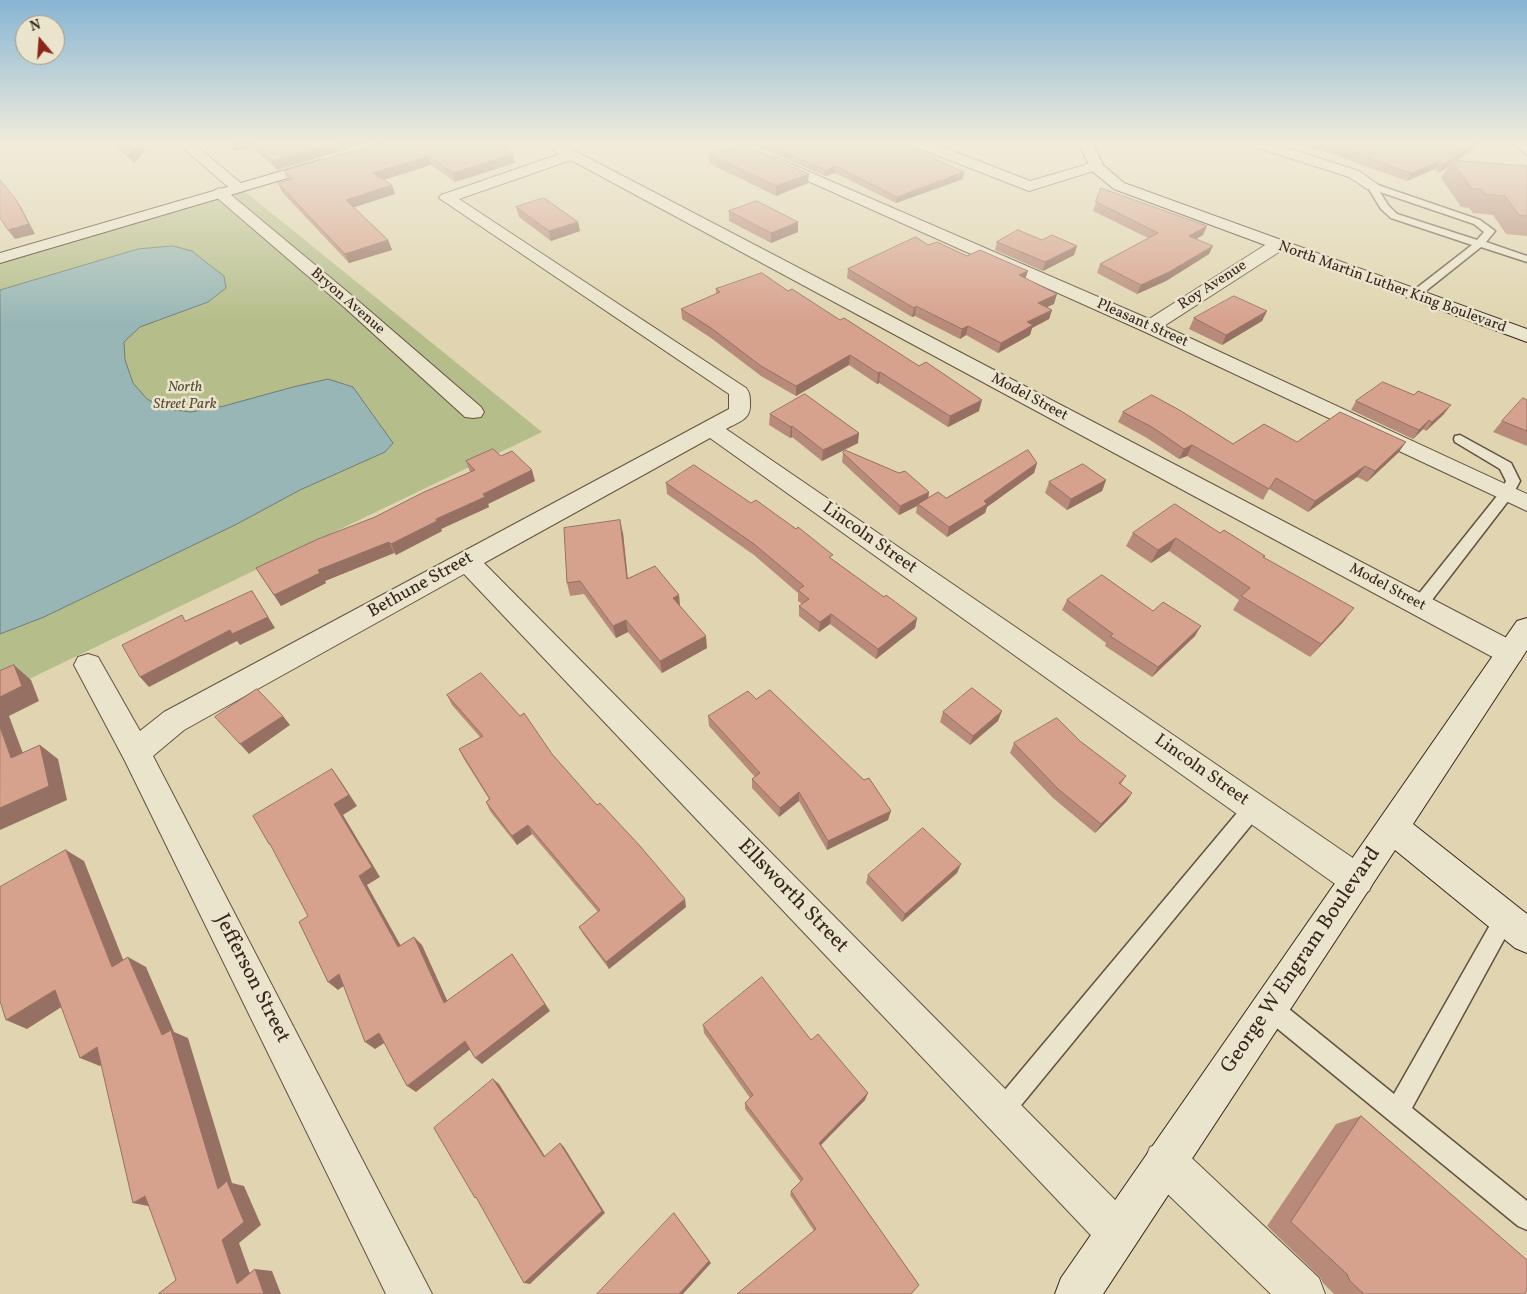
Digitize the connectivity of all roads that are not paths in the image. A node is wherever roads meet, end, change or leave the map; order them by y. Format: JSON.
{"nodes":[{"id":1,"x":188,"y":202,"type":"edge"},
{"id":2,"x":231,"y":202,"type":"edge"},
{"id":3,"x":454,"y":202,"type":"edge"},
{"id":4,"x":661,"y":202,"type":"edge"},
{"id":5,"x":869,"y":202,"type":"edge"},
{"id":6,"x":1162,"y":202,"type":"edge"},
{"id":7,"x":1381,"y":202,"type":"edge"},
{"id":8,"x":1419,"y":202,"type":"edge"},
{"id":9,"x":1479,"y":244,"type":"junction"},
{"id":10,"x":1276,"y":246,"type":"junction"},
{"id":11,"x":0,"y":258,"type":"edge"},
{"id":12,"x":1527,"y":259,"type":"edge"},
{"id":13,"x":1413,"y":296,"type":"junction"},
{"id":14,"x":1150,"y":327,"type":"junction"},
{"id":15,"x":1527,"y":336,"type":"edge"},
{"id":16,"x":473,"y":412,"type":"dead end"},
{"id":17,"x":712,"y":429,"type":"junction"},
{"id":18,"x":1460,"y":439,"type":"dead end"},
{"id":19,"x":1507,"y":493,"type":"junction"},
{"id":20,"x":1527,"y":503,"type":"edge"},
{"id":21,"x":467,"y":561,"type":"junction"},
{"id":22,"x":1419,"y":605,"type":"junction"},
{"id":23,"x":1522,"y":637,"type":"edge"},
{"id":24,"x":88,"y":665,"type":"dead end"},
{"id":25,"x":136,"y":752,"type":"junction"},
{"id":26,"x":1254,"y":807,"type":"junction"},
{"id":27,"x":1392,"y":828,"type":"junction"},
{"id":28,"x":1357,"y":880,"type":"junction"},
{"id":29,"x":1516,"y":927,"type":"edge"},
{"id":30,"x":1270,"y":1008,"type":"junction"},
{"id":31,"x":1001,"y":1112,"type":"junction"},
{"id":32,"x":1398,"y":1112,"type":"junction"},
{"id":33,"x":1166,"y":1162,"type":"junction"},
{"id":34,"x":1527,"y":1217,"type":"edge"},
{"id":35,"x":1118,"y":1233,"type":"junction"},
{"id":36,"x":410,"y":1294,"type":"edge"},
{"id":37,"x":1077,"y":1294,"type":"edge"},
{"id":38,"x":1303,"y":1294,"type":"edge"}],
"edges":[{"from":1,"to":11,"type":"street"},
{"from":2,"to":16,"type":"street","name":"Bryon Avenue"},
{"from":3,"to":17,"type":"street"},
{"from":4,"to":22,"type":"street","name":"Model Street"},
{"from":5,"to":14,"type":"street","name":"Pleasant Street"},
{"from":6,"to":10,"type":"street","name":"North Martin Luther King Boulevard"},
{"from":7,"to":9,"type":"lane"},
{"from":8,"to":9,"type":"lane"},
{"from":9,"to":12,"type":"lane"},
{"from":9,"to":13,"type":"lane"},
{"from":10,"to":13,"type":"street","name":"North Martin Luther King Boulevard"},
{"from":10,"to":14,"type":"street","name":"Roy Avenue"},
{"from":13,"to":15,"type":"street","name":"North Martin Luther King Boulevard"},
{"from":14,"to":19,"type":"street","name":"Pleasant Street"},
{"from":17,"to":21,"type":"street","name":"Bethune Street"},
{"from":17,"to":26,"type":"street","name":"Lincoln Street"},
{"from":18,"to":19,"type":"lane"},
{"from":19,"to":20,"type":"street","name":"Pleasant Street"},
{"from":19,"to":22,"type":"lane"},
{"from":21,"to":25,"type":"street","name":"Bethune Street"},
{"from":21,"to":31,"type":"street","name":"Ellsworth Street"},
{"from":22,"to":23,"type":"street","name":"Model Street"},
{"from":23,"to":27,"type":"street","name":"George W Engram Boulevard"},
{"from":24,"to":25,"type":"street","name":"Jefferson Street"},
{"from":25,"to":36,"type":"street","name":"Jefferson Street"},
{"from":26,"to":28,"type":"street","name":"Lincoln Street"},
{"from":26,"to":31,"type":"lane"},
{"from":27,"to":28,"type":"street","name":"George W Engram Boulevard"},
{"from":27,"to":29,"type":"street"},
{"from":28,"to":30,"type":"street","name":"George W Engram Boulevard"},
{"from":29,"to":32,"type":"lane"},
{"from":30,"to":32,"type":"lane"},
{"from":30,"to":33,"type":"street","name":"George W Engram Boulevard"},
{"from":31,"to":35,"type":"street","name":"Ellsworth Street"},
{"from":32,"to":34,"type":"lane"},
{"from":33,"to":35,"type":"street","name":"George W Engram Boulevard"},
{"from":33,"to":38,"type":"street"},
{"from":35,"to":37,"type":"street","name":"George W Engram Boulevard"}]}
